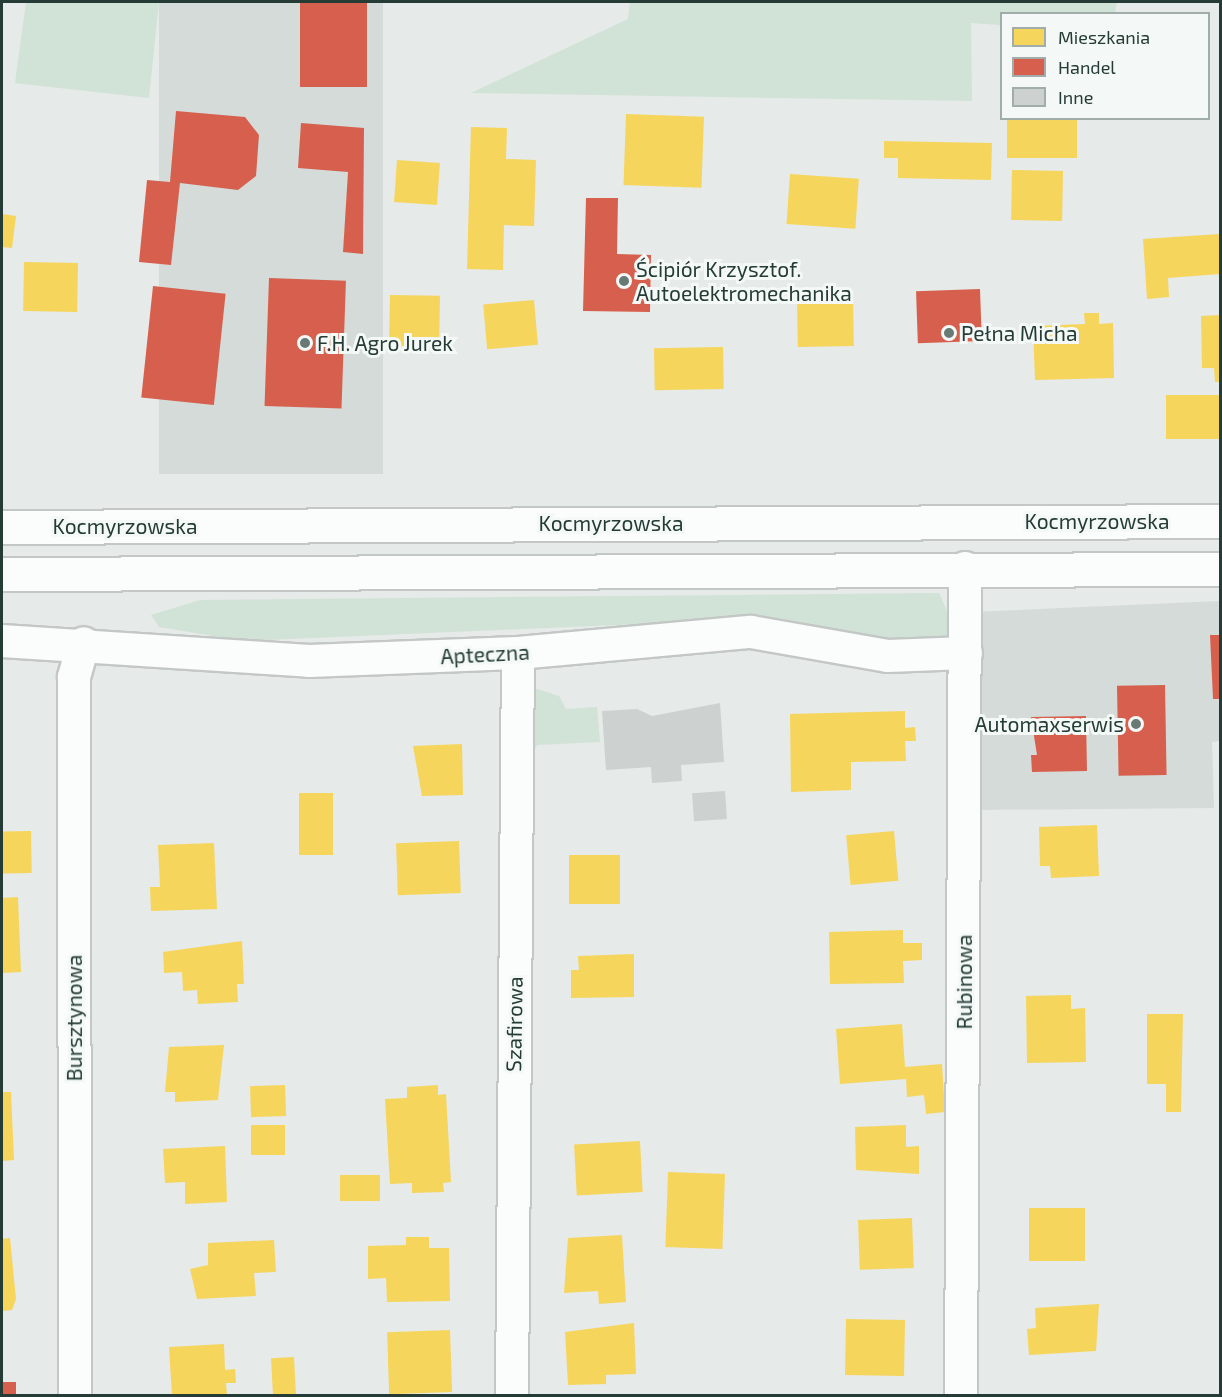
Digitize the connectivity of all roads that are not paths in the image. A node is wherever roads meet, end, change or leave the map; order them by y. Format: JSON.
{"nodes":[{"id":1,"x":1221,"y":521,"type":"edge"},
{"id":2,"x":2,"y":527,"type":"edge"},
{"id":3,"x":966,"y":568,"type":"junction"},
{"id":4,"x":1221,"y":569,"type":"edge"},
{"id":5,"x":2,"y":574,"type":"edge"},
{"id":6,"x":2,"y":641,"type":"edge"},
{"id":7,"x":84,"y":643,"type":"junction"},
{"id":8,"x":518,"y":653,"type":"junction"},
{"id":9,"x":966,"y":653,"type":"junction"},
{"id":10,"x":75,"y":1395,"type":"edge"},
{"id":11,"x":512,"y":1395,"type":"edge"},
{"id":12,"x":962,"y":1395,"type":"edge"}],
"edges":[{"from":1,"to":2,"type":"main road","name":"Kocmyrzowska"},
{"from":3,"to":4,"type":"main road"},
{"from":3,"to":5,"type":"main road"},
{"from":3,"to":9,"type":"street","name":"Rubinowa"},
{"from":6,"to":7,"type":"street","name":"Apteczna"},
{"from":7,"to":8,"type":"street","name":"Apteczna"},
{"from":7,"to":10,"type":"street","name":"Bursztynowa"},
{"from":8,"to":9,"type":"street","name":"Apteczna"},
{"from":8,"to":11,"type":"street","name":"Szafirowa"},
{"from":9,"to":12,"type":"street","name":"Rubinowa"}]}
